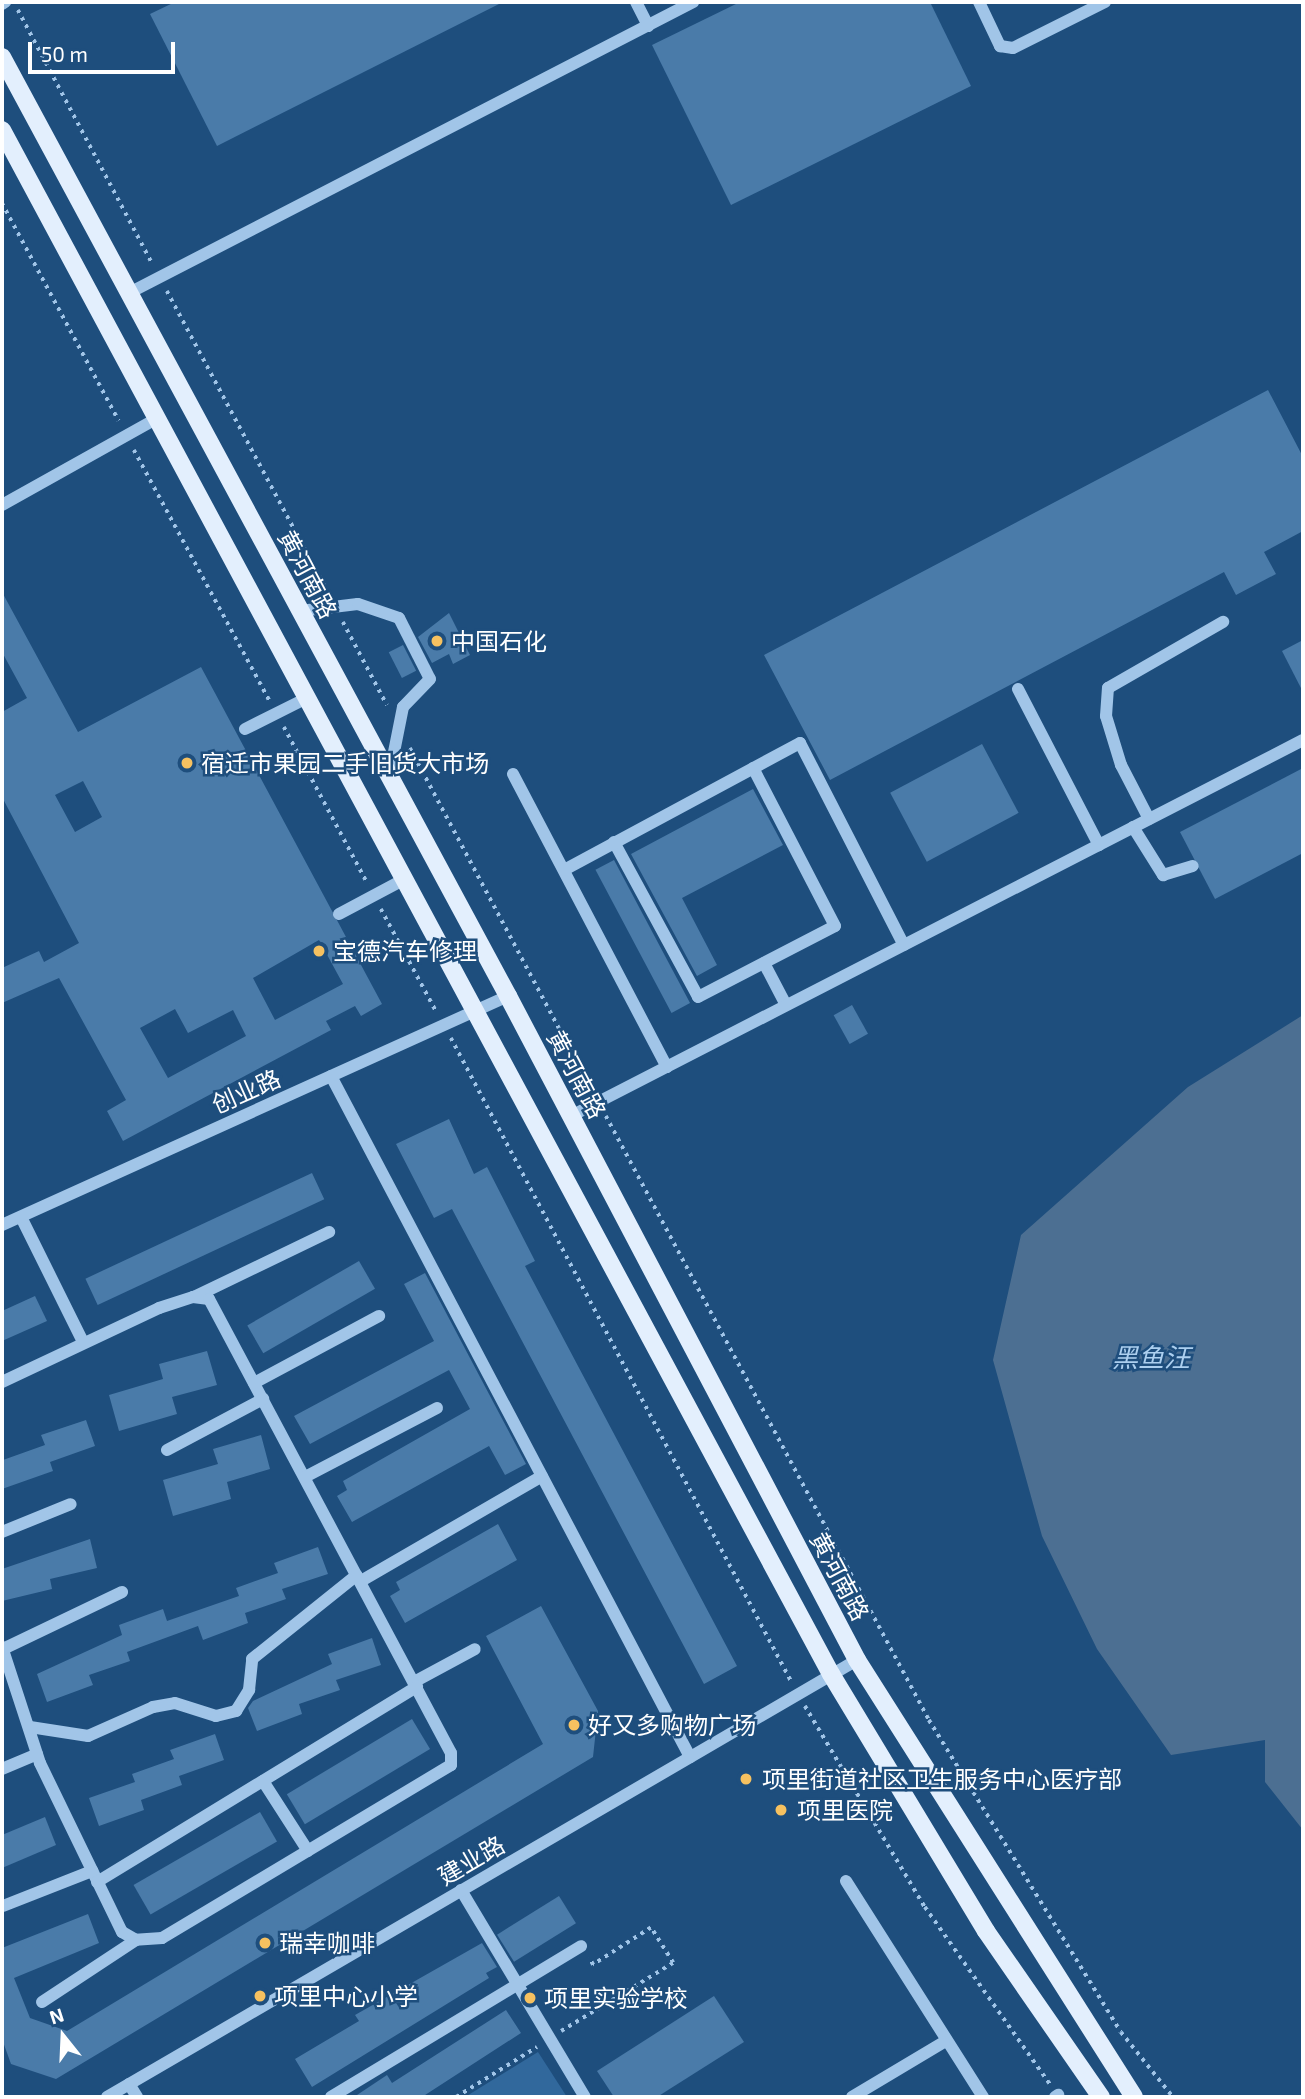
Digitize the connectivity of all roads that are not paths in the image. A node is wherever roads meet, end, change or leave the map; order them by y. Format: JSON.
{"nodes":[{"id":1,"x":636,"y":2,"type":"edge"},
{"id":2,"x":693,"y":2,"type":"edge"},
{"id":3,"x":979,"y":2,"type":"edge"},
{"id":4,"x":1105,"y":2,"type":"edge"},
{"id":5,"x":649,"y":26,"type":"junction"},
{"id":6,"x":2,"y":57,"type":"edge"},
{"id":7,"x":2,"y":130,"type":"edge"},
{"id":8,"x":129,"y":293,"type":"junction"},
{"id":9,"x":156,"y":419,"type":"junction"},
{"id":10,"x":2,"y":505,"type":"edge"},
{"id":11,"x":300,"y":611,"type":"junction"},
{"id":12,"x":1223,"y":622,"type":"dead end"},
{"id":13,"x":1018,"y":689,"type":"dead end"},
{"id":14,"x":304,"y":699,"type":"junction"},
{"id":15,"x":244,"y":729,"type":"dead end"},
{"id":16,"x":1303,"y":740,"type":"edge"},
{"id":17,"x":753,"y":768,"type":"junction"},
{"id":18,"x":513,"y":774,"type":"dead end"},
{"id":19,"x":389,"y":777,"type":"junction"},
{"id":20,"x":1149,"y":819,"type":"junction"},
{"id":21,"x":1133,"y":827,"type":"junction"},
{"id":22,"x":614,"y":842,"type":"junction"},
{"id":23,"x":1099,"y":845,"type":"junction"},
{"id":24,"x":1193,"y":866,"type":"dead end"},
{"id":25,"x":564,"y":870,"type":"junction"},
{"id":26,"x":401,"y":881,"type":"junction"},
{"id":27,"x":339,"y":914,"type":"dead end"},
{"id":28,"x":904,"y":945,"type":"junction"},
{"id":29,"x":764,"y":963,"type":"junction"},
{"id":30,"x":508,"y":996,"type":"junction"},
{"id":31,"x":786,"y":1005,"type":"junction"},
{"id":32,"x":472,"y":1013,"type":"junction"},
{"id":33,"x":667,"y":1067,"type":"junction"},
{"id":34,"x":331,"y":1076,"type":"junction"},
{"id":35,"x":571,"y":1116,"type":"junction"},
{"id":36,"x":21,"y":1217,"type":"junction"},
{"id":37,"x":2,"y":1226,"type":"edge"},
{"id":38,"x":329,"y":1232,"type":"dead end"},
{"id":39,"x":193,"y":1297,"type":"junction"},
{"id":40,"x":379,"y":1316,"type":"dead end"},
{"id":41,"x":83,"y":1342,"type":"junction"},
{"id":42,"x":2,"y":1382,"type":"edge"},
{"id":43,"x":254,"y":1382,"type":"junction"},
{"id":44,"x":263,"y":1399,"type":"junction"},
{"id":45,"x":437,"y":1408,"type":"dead end"},
{"id":46,"x":167,"y":1450,"type":"dead end"},
{"id":47,"x":542,"y":1476,"type":"junction"},
{"id":48,"x":305,"y":1477,"type":"junction"},
{"id":49,"x":71,"y":1504,"type":"dead end"},
{"id":50,"x":2,"y":1532,"type":"edge"},
{"id":51,"x":359,"y":1578,"type":"junction"},
{"id":52,"x":122,"y":1592,"type":"dead end"},
{"id":53,"x":2,"y":1648,"type":"edge"},
{"id":54,"x":475,"y":1648,"type":"dead end"},
{"id":55,"x":857,"y":1660,"type":"junction"},
{"id":56,"x":831,"y":1674,"type":"junction"},
{"id":57,"x":415,"y":1685,"type":"junction"},
{"id":58,"x":30,"y":1727,"type":"junction"},
{"id":59,"x":37,"y":1754,"type":"junction"},
{"id":60,"x":690,"y":1757,"type":"junction"},
{"id":61,"x":2,"y":1769,"type":"edge"},
{"id":62,"x":263,"y":1781,"type":"junction"},
{"id":63,"x":307,"y":1851,"type":"junction"},
{"id":64,"x":95,"y":1877,"type":"junction"},
{"id":65,"x":846,"y":1881,"type":"dead end"},
{"id":66,"x":461,"y":1890,"type":"junction"},
{"id":67,"x":4,"y":1906,"type":"dead end"},
{"id":68,"x":136,"y":1940,"type":"junction"},
{"id":69,"x":581,"y":1946,"type":"road end"},
{"id":70,"x":518,"y":1984,"type":"junction"},
{"id":71,"x":42,"y":2001,"type":"dead end"},
{"id":72,"x":944,"y":2042,"type":"junction"},
{"id":73,"x":130,"y":2084,"type":"junction"},
{"id":74,"x":107,"y":2097,"type":"edge"},
{"id":75,"x":136,"y":2097,"type":"edge"},
{"id":76,"x":331,"y":2097,"type":"edge"},
{"id":77,"x":585,"y":2097,"type":"edge"},
{"id":78,"x":852,"y":2097,"type":"edge"},
{"id":79,"x":984,"y":2097,"type":"edge"},
{"id":80,"x":1101,"y":2097,"type":"edge"},
{"id":81,"x":1134,"y":2097,"type":"edge"}],
"edges":[{"from":1,"to":5,"type":"street"},
{"from":2,"to":5,"type":"street"},
{"from":3,"to":4,"type":"street"},
{"from":5,"to":8,"type":"street"},
{"from":6,"to":8,"type":"main road","name":"黄河南路"},
{"from":7,"to":9,"type":"main road"},
{"from":8,"to":11,"type":"main road","name":"黄河南路"},
{"from":9,"to":10,"type":"street"},
{"from":9,"to":14,"type":"main road"},
{"from":11,"to":19,"type":"main road","name":"黄河南路"},
{"from":11,"to":19,"type":"street"},
{"from":12,"to":20,"type":"street"},
{"from":13,"to":23,"type":"street"},
{"from":14,"to":15,"type":"street"},
{"from":14,"to":26,"type":"main road"},
{"from":16,"to":20,"type":"street"},
{"from":17,"to":22,"type":"street"},
{"from":17,"to":28,"type":"street"},
{"from":17,"to":29,"type":"street"},
{"from":18,"to":25,"type":"street"},
{"from":19,"to":30,"type":"main road","name":"黄河南路"},
{"from":20,"to":21,"type":"street"},
{"from":21,"to":23,"type":"street"},
{"from":21,"to":24,"type":"street"},
{"from":22,"to":25,"type":"street"},
{"from":22,"to":29,"type":"street"},
{"from":23,"to":28,"type":"street"},
{"from":25,"to":33,"type":"street"},
{"from":26,"to":27,"type":"street"},
{"from":26,"to":32,"type":"main road"},
{"from":28,"to":31,"type":"street"},
{"from":29,"to":31,"type":"street"},
{"from":30,"to":32,"type":"street","name":"创业路"},
{"from":30,"to":35,"type":"main road","name":"黄河南路"},
{"from":31,"to":33,"type":"street"},
{"from":32,"to":34,"type":"street","name":"创业路"},
{"from":32,"to":56,"type":"main road"},
{"from":33,"to":35,"type":"street"},
{"from":34,"to":36,"type":"street","name":"创业路"},
{"from":34,"to":47,"type":"street"},
{"from":35,"to":55,"type":"main road","name":"黄河南路"},
{"from":36,"to":37,"type":"street","name":"创业路"},
{"from":36,"to":41,"type":"street"},
{"from":38,"to":39,"type":"street"},
{"from":39,"to":41,"type":"street"},
{"from":39,"to":43,"type":"street"},
{"from":40,"to":43,"type":"street"},
{"from":41,"to":42,"type":"street"},
{"from":43,"to":44,"type":"street"},
{"from":44,"to":46,"type":"street"},
{"from":44,"to":48,"type":"street"},
{"from":45,"to":48,"type":"street"},
{"from":47,"to":51,"type":"street"},
{"from":47,"to":60,"type":"street"},
{"from":48,"to":51,"type":"street"},
{"from":49,"to":50,"type":"street"},
{"from":51,"to":57,"type":"street"},
{"from":51,"to":58,"type":"street"},
{"from":52,"to":53,"type":"street"},
{"from":53,"to":58,"type":"street"},
{"from":54,"to":57,"type":"street"},
{"from":55,"to":56,"type":"street","name":"建业路"},
{"from":55,"to":81,"type":"main road","name":"黄河南路"},
{"from":56,"to":60,"type":"street","name":"建业路"},
{"from":56,"to":80,"type":"main road"},
{"from":57,"to":62,"type":"street"},
{"from":57,"to":63,"type":"street"},
{"from":58,"to":59,"type":"street"},
{"from":59,"to":61,"type":"street"},
{"from":59,"to":64,"type":"street"},
{"from":60,"to":66,"type":"street","name":"建业路"},
{"from":62,"to":63,"type":"street"},
{"from":62,"to":64,"type":"street"},
{"from":63,"to":68,"type":"street"},
{"from":64,"to":67,"type":"street"},
{"from":64,"to":68,"type":"street"},
{"from":65,"to":72,"type":"street"},
{"from":66,"to":70,"type":"street"},
{"from":66,"to":73,"type":"street","name":"建业路"},
{"from":68,"to":71,"type":"street"},
{"from":69,"to":70,"type":"street"},
{"from":70,"to":76,"type":"street"},
{"from":70,"to":77,"type":"street"},
{"from":72,"to":78,"type":"street"},
{"from":72,"to":79,"type":"street"},
{"from":73,"to":74,"type":"street","name":"建业路"},
{"from":73,"to":75,"type":"street"}]}
